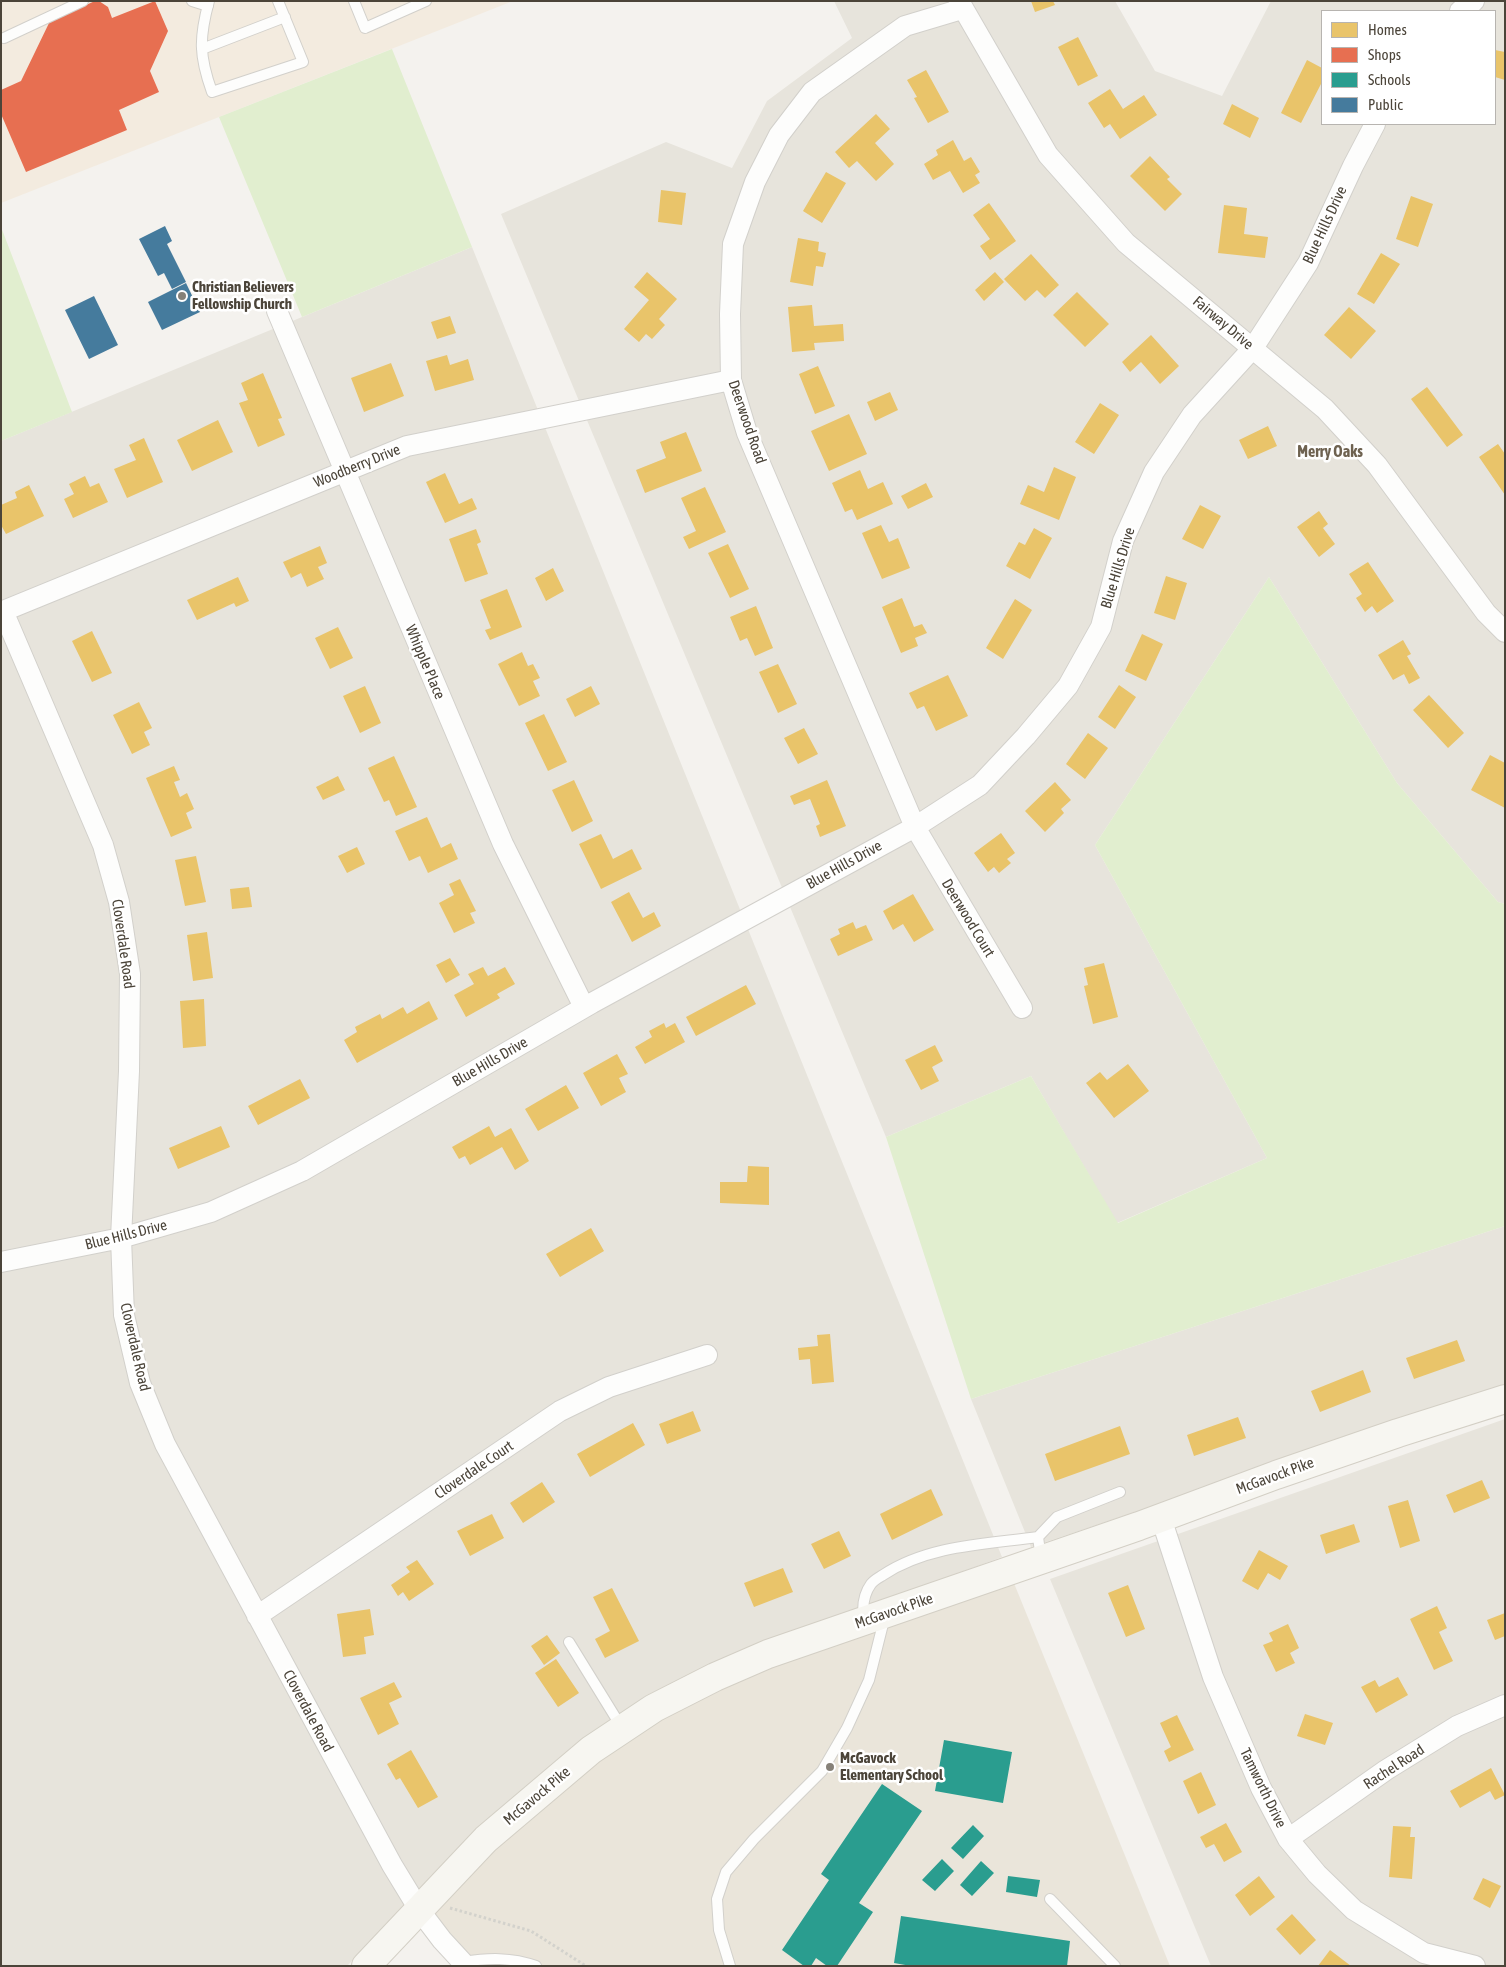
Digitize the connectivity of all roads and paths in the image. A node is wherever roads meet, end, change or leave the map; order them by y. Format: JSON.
{"nodes":[{"id":1,"x":83,"y":1,"type":"edge"},
{"id":2,"x":192,"y":1,"type":"edge"},
{"id":3,"x":278,"y":1,"type":"edge"},
{"id":4,"x":354,"y":1,"type":"edge"},
{"id":5,"x":426,"y":1,"type":"edge"},
{"id":6,"x":1474,"y":1,"type":"edge"},
{"id":7,"x":208,"y":3,"type":"edge"},
{"id":8,"x":407,"y":5,"type":"edge"},
{"id":9,"x":961,"y":5,"type":"edge"},
{"id":10,"x":1461,"y":10,"type":"edge"},
{"id":11,"x":285,"y":18,"type":"junction"},
{"id":12,"x":4,"y":38,"type":"dead end"},
{"id":13,"x":202,"y":49,"type":"junction"},
{"id":14,"x":1375,"y":125,"type":"edge"},
{"id":15,"x":278,"y":311,"type":"dead end"},
{"id":16,"x":1253,"y":348,"type":"junction"},
{"id":17,"x":731,"y":380,"type":"junction"},
{"id":18,"x":344,"y":471,"type":"junction"},
{"id":19,"x":2,"y":611,"type":"edge"},
{"id":20,"x":1505,"y":632,"type":"edge"},
{"id":21,"x":915,"y":827,"type":"junction"},
{"id":22,"x":584,"y":1007,"type":"junction"},
{"id":23,"x":1022,"y":1008,"type":"dead end"},
{"id":24,"x":121,"y":1238,"type":"junction"},
{"id":25,"x":1,"y":1262,"type":"edge"},
{"id":26,"x":707,"y":1355,"type":"dead end"},
{"id":27,"x":1505,"y":1400,"type":"edge"},
{"id":28,"x":1120,"y":1492,"type":"dead end"},
{"id":29,"x":1161,"y":1518,"type":"junction"},
{"id":30,"x":1040,"y":1549,"type":"junction"},
{"id":31,"x":257,"y":1616,"type":"junction"},
{"id":32,"x":875,"y":1618,"type":"junction"},
{"id":33,"x":569,"y":1642,"type":"dead end"},
{"id":34,"x":1505,"y":1705,"type":"edge"},
{"id":35,"x":622,"y":1729,"type":"junction"},
{"id":36,"x":1288,"y":1839,"type":"junction"},
{"id":37,"x":1050,"y":1899,"type":"dead end"},
{"id":38,"x":449,"y":1907,"type":"dead end"},
{"id":39,"x":420,"y":1910,"type":"junction"},
{"id":40,"x":464,"y":1964,"type":"edge"},
{"id":41,"x":366,"y":1966,"type":"edge"},
{"id":42,"x":536,"y":1966,"type":"edge"},
{"id":43,"x":586,"y":1966,"type":"edge"},
{"id":44,"x":730,"y":1966,"type":"edge"},
{"id":45,"x":1115,"y":1966,"type":"edge"},
{"id":46,"x":1475,"y":1966,"type":"edge"}],
"edges":[{"from":1,"to":12,"type":"lane"},
{"from":2,"to":7,"type":"lane"},
{"from":3,"to":11,"type":"lane"},
{"from":4,"to":8,"type":"lane"},
{"from":5,"to":8,"type":"lane"},
{"from":6,"to":10,"type":"street"},
{"from":7,"to":13,"type":"lane"},
{"from":9,"to":16,"type":"street","name":"Fairway Drive"},
{"from":9,"to":17,"type":"street","name":"Deerwood Road"},
{"from":11,"to":13,"type":"lane"},
{"from":11,"to":13,"type":"lane"},
{"from":14,"to":16,"type":"street","name":"Blue Hills Drive"},
{"from":15,"to":18,"type":"street","name":"Whipple Place"},
{"from":16,"to":20,"type":"street","name":"Fairway Drive"},
{"from":16,"to":21,"type":"street","name":"Blue Hills Drive"},
{"from":17,"to":18,"type":"street","name":"Woodberry Drive"},
{"from":17,"to":21,"type":"street","name":"Deerwood Road"},
{"from":18,"to":19,"type":"street","name":"Woodberry Drive"},
{"from":18,"to":22,"type":"street","name":"Whipple Place"},
{"from":19,"to":24,"type":"street","name":"Cloverdale Road"},
{"from":21,"to":22,"type":"street","name":"Blue Hills Drive"},
{"from":21,"to":23,"type":"street","name":"Deerwood Court"},
{"from":22,"to":24,"type":"street","name":"Blue Hills Drive"},
{"from":24,"to":25,"type":"street","name":"Blue Hills Drive"},
{"from":24,"to":31,"type":"street","name":"Cloverdale Road"},
{"from":26,"to":31,"type":"street","name":"Cloverdale Court"},
{"from":27,"to":29,"type":"main road","name":"McGavock Pike"},
{"from":28,"to":30,"type":"lane"},
{"from":29,"to":30,"type":"main road","name":"McGavock Pike"},
{"from":29,"to":36,"type":"street","name":"Tamworth Drive"},
{"from":30,"to":32,"type":"main road","name":"McGavock Pike"},
{"from":30,"to":32,"type":"lane"},
{"from":31,"to":39,"type":"street","name":"Cloverdale Road"},
{"from":32,"to":35,"type":"main road","name":"McGavock Pike"},
{"from":32,"to":44,"type":"lane"},
{"from":33,"to":35,"type":"lane"},
{"from":34,"to":36,"type":"street","name":"Rachel Road"},
{"from":35,"to":39,"type":"main road","name":"McGavock Pike"},
{"from":36,"to":46,"type":"street","name":"Tamworth Drive"},
{"from":37,"to":45,"type":"lane"},
{"from":38,"to":43,"type":"path"},
{"from":39,"to":40,"type":"street","name":"Cloverdale Road"},
{"from":39,"to":41,"type":"main road","name":"McGavock Pike"},
{"from":40,"to":42,"type":"lane"}]}
